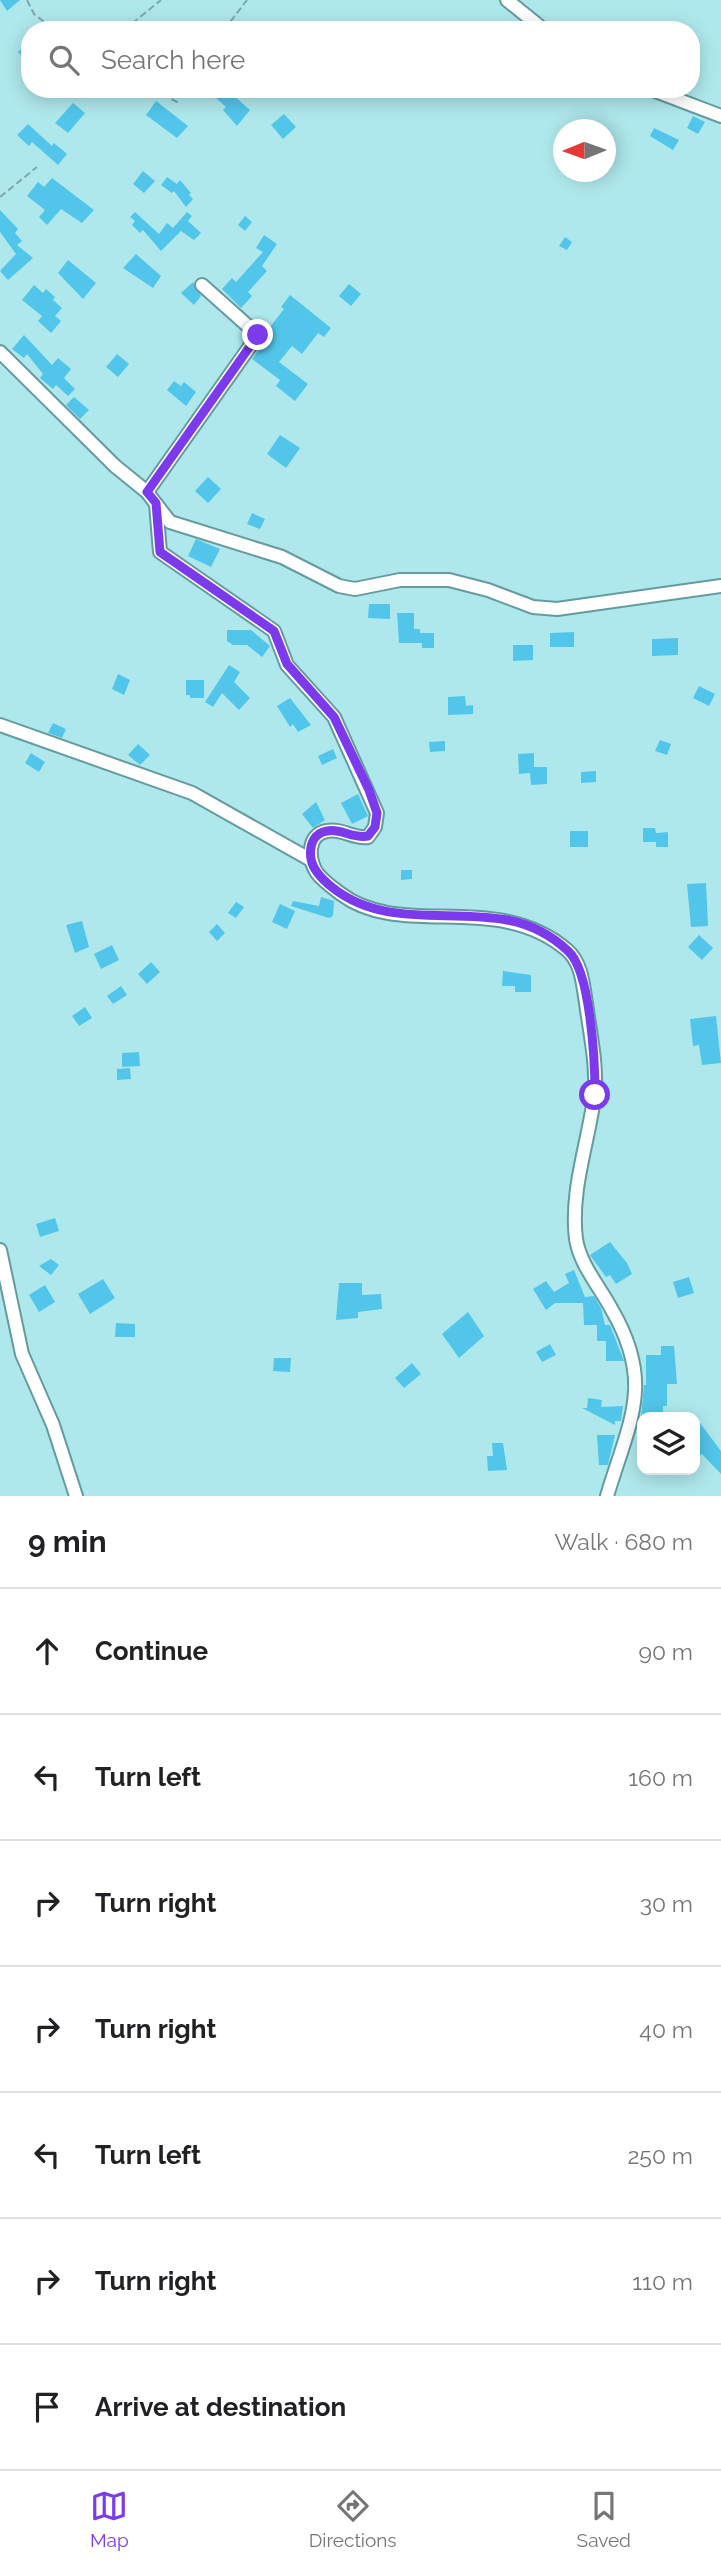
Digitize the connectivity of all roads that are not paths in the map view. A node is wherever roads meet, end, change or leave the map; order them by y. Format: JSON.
{"nodes":[{"id":1,"x":507,"y":0,"type":"edge"},
{"id":2,"x":533,"y":21,"type":"edge"},
{"id":3,"x":674,"y":98,"type":"edge"},
{"id":4,"x":721,"y":116,"type":"edge"},
{"id":5,"x":202,"y":285,"type":"dead end"},
{"id":6,"x":0,"y":352,"type":"edge"},
{"id":7,"x":147,"y":492,"type":"junction"},
{"id":8,"x":156,"y":503,"type":"junction"},
{"id":9,"x":721,"y":586,"type":"edge"},
{"id":10,"x":0,"y":724,"type":"edge"},
{"id":11,"x":311,"y":860,"type":"junction"},
{"id":12,"x":0,"y":1250,"type":"edge"},
{"id":13,"x":76,"y":1496,"type":"edge"},
{"id":14,"x":607,"y":1496,"type":"edge"}],
"edges":[{"from":1,"to":2,"type":"street"},
{"from":3,"to":4,"type":"street"},
{"from":5,"to":7,"type":"street"},
{"from":6,"to":7,"type":"street"},
{"from":7,"to":8,"type":"street"},
{"from":8,"to":9,"type":"street"},
{"from":8,"to":11,"type":"street"},
{"from":10,"to":11,"type":"street"},
{"from":11,"to":14,"type":"street"},
{"from":12,"to":13,"type":"street"}]}
